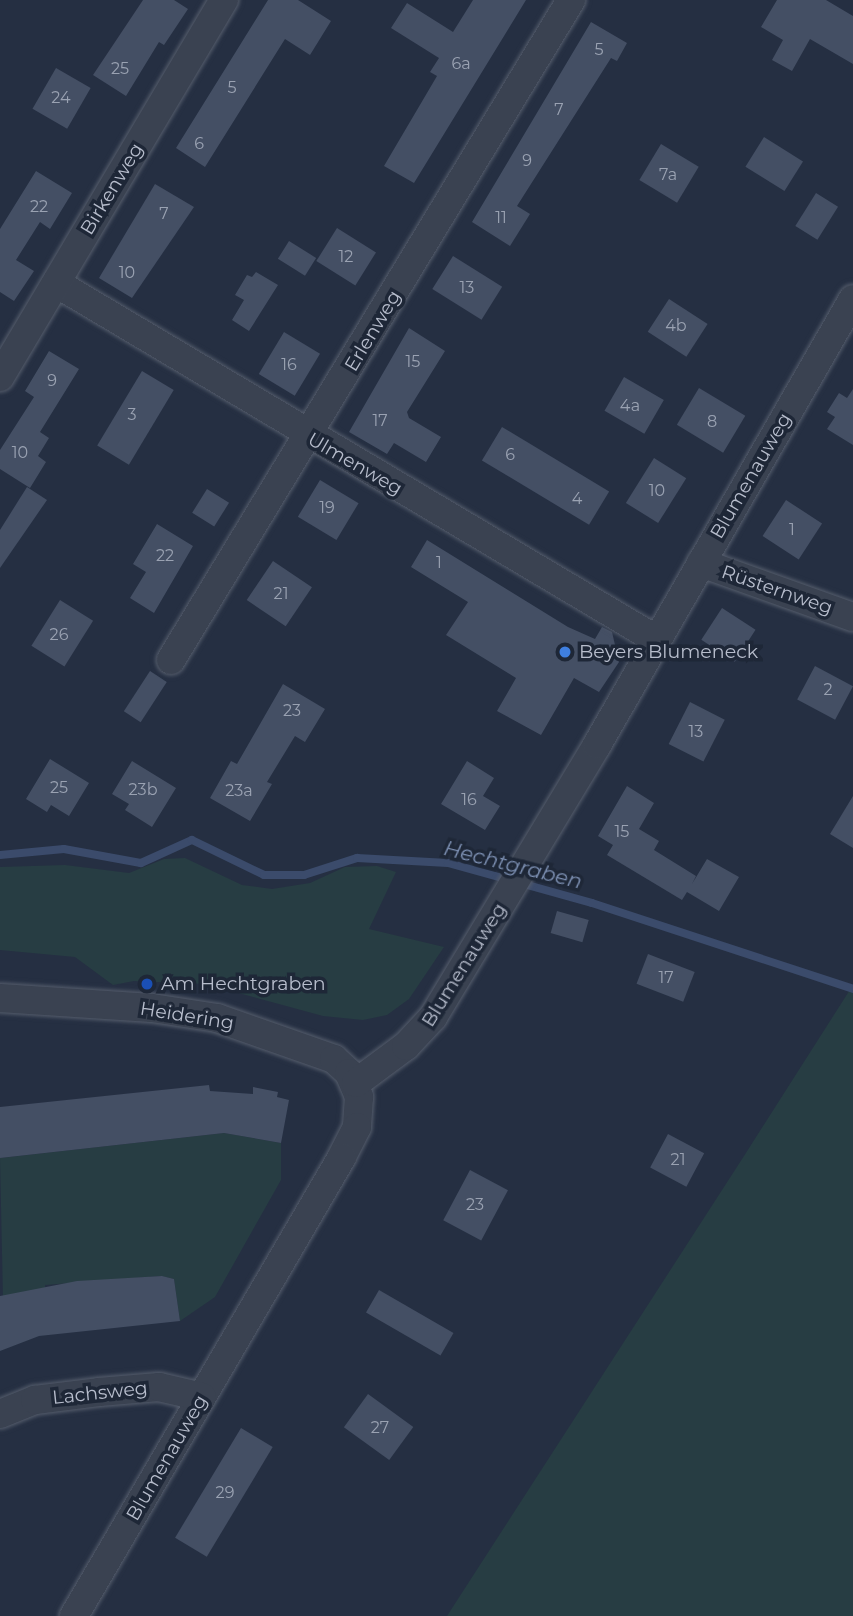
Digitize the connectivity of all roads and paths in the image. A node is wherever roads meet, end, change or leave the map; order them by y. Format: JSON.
{"nodes":[{"id":1,"x":224,"y":0,"type":"edge"},
{"id":2,"x":571,"y":0,"type":"edge"},
{"id":3,"x":56,"y":283,"type":"junction"},
{"id":4,"x":853,"y":299,"type":"edge"},
{"id":5,"x":0,"y":377,"type":"edge"},
{"id":6,"x":309,"y":437,"type":"junction"},
{"id":7,"x":701,"y":563,"type":"junction"},
{"id":8,"x":853,"y":617,"type":"edge"},
{"id":9,"x":657,"y":640,"type":"junction"},
{"id":10,"x":171,"y":660,"type":"dead end"},
{"id":11,"x":0,"y":998,"type":"edge"},
{"id":12,"x":356,"y":1083,"type":"junction"},
{"id":13,"x":202,"y":1397,"type":"junction"},
{"id":14,"x":0,"y":1414,"type":"edge"},
{"id":15,"x":74,"y":1616,"type":"edge"}],
"edges":[{"from":1,"to":3,"type":"street","name":"Birkenweg"},
{"from":2,"to":6,"type":"street","name":"Erlenweg"},
{"from":3,"to":5,"type":"street","name":"Birkenweg"},
{"from":3,"to":6,"type":"street","name":"Ulmenweg"},
{"from":4,"to":7,"type":"street","name":"Blumenauweg"},
{"from":6,"to":9,"type":"street","name":"Ulmenweg"},
{"from":6,"to":10,"type":"street","name":"Erlenweg"},
{"from":7,"to":8,"type":"street","name":"Rüsternweg"},
{"from":7,"to":9,"type":"street","name":"Blumenauweg"},
{"from":9,"to":12,"type":"street","name":"Blumenauweg"},
{"from":11,"to":12,"type":"street","name":"Heidering"},
{"from":12,"to":13,"type":"street","name":"Blumenauweg"},
{"from":13,"to":14,"type":"street","name":"Lachsweg"},
{"from":13,"to":15,"type":"street","name":"Blumenauweg"}]}
